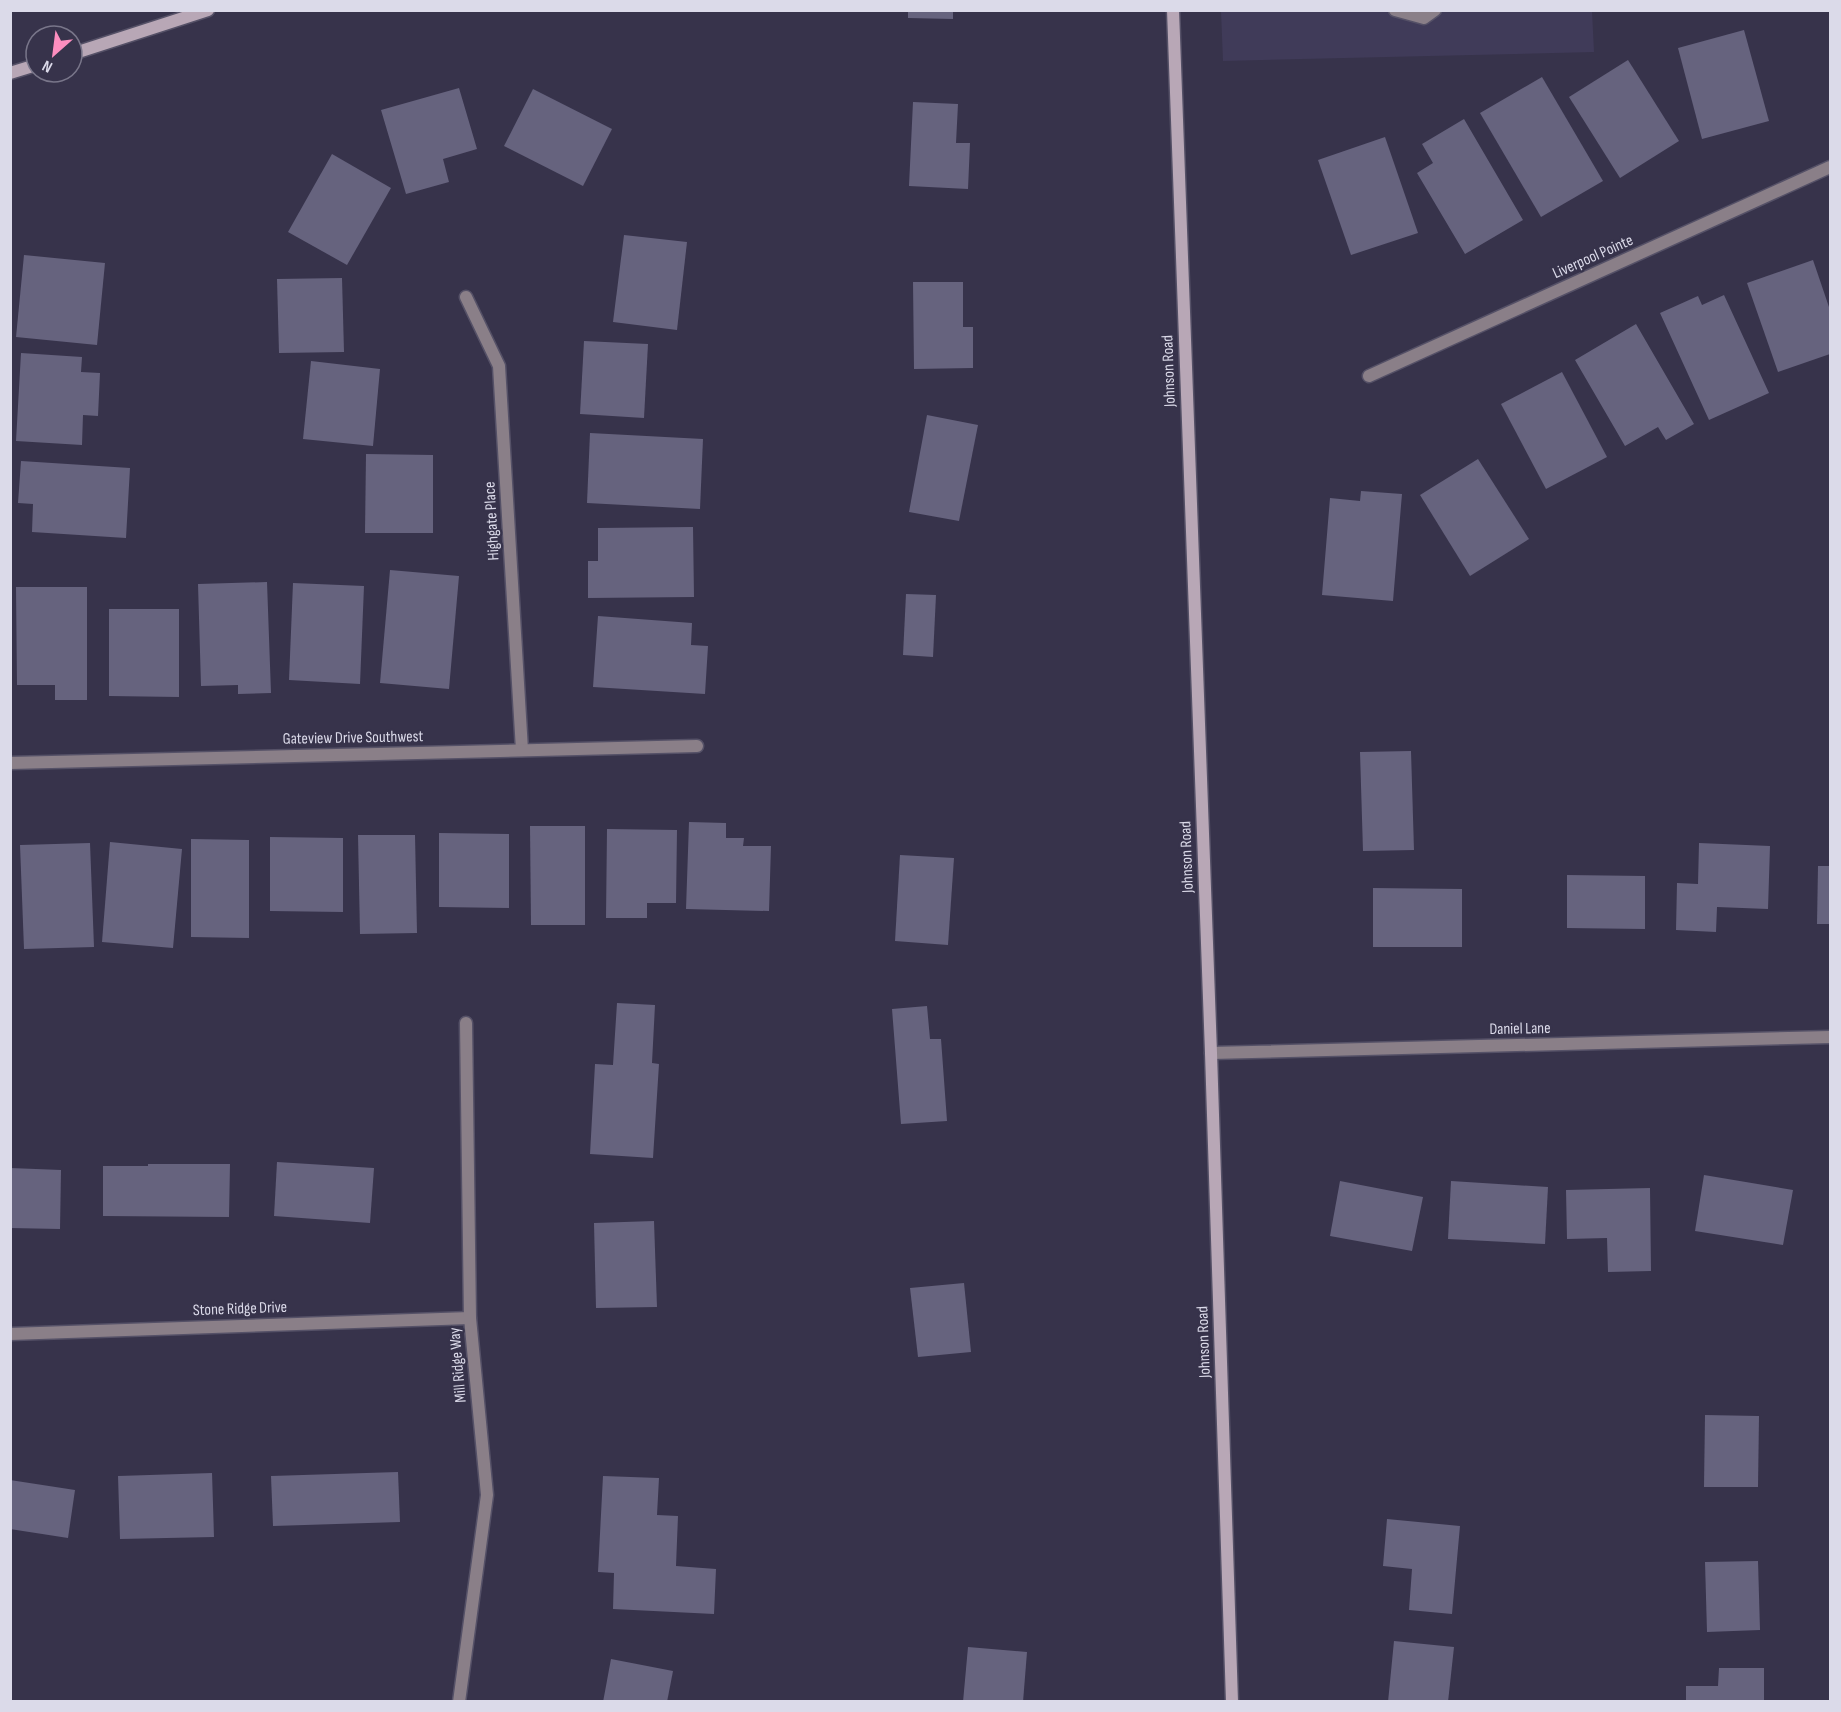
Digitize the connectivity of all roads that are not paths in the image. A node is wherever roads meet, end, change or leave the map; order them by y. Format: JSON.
{"nodes":[{"id":1,"x":208,"y":10,"type":"edge"},
{"id":2,"x":1173,"y":10,"type":"edge"},
{"id":3,"x":1395,"y":10,"type":"edge"},
{"id":4,"x":1435,"y":10,"type":"edge"},
{"id":5,"x":84,"y":50,"type":"edge"},
{"id":6,"x":1830,"y":167,"type":"edge"},
{"id":7,"x":466,"y":297,"type":"dead end"},
{"id":8,"x":1369,"y":376,"type":"dead end"},
{"id":9,"x":697,"y":746,"type":"dead end"},
{"id":10,"x":522,"y":750,"type":"junction"},
{"id":11,"x":10,"y":763,"type":"edge"},
{"id":12,"x":466,"y":1023,"type":"dead end"},
{"id":13,"x":1830,"y":1037,"type":"edge"},
{"id":14,"x":1211,"y":1053,"type":"junction"},
{"id":15,"x":470,"y":1318,"type":"junction"},
{"id":16,"x":10,"y":1334,"type":"edge"},
{"id":17,"x":459,"y":1701,"type":"edge"},
{"id":18,"x":1232,"y":1701,"type":"edge"}],
"edges":[{"from":1,"to":5,"type":"street"},
{"from":2,"to":14,"type":"street","name":"Johnson Road"},
{"from":3,"to":4,"type":"street"},
{"from":6,"to":8,"type":"street","name":"Liverpool Pointe"},
{"from":7,"to":10,"type":"street","name":"Highgate Place"},
{"from":9,"to":10,"type":"street","name":"Gateview Drive Southwest"},
{"from":10,"to":11,"type":"street","name":"Gateview Drive Southwest"},
{"from":12,"to":15,"type":"street","name":"Mill Ridge Way"},
{"from":13,"to":14,"type":"street","name":"Daniel Lane"},
{"from":14,"to":18,"type":"street","name":"Johnson Road"},
{"from":15,"to":16,"type":"street","name":"Stone Ridge Drive"},
{"from":15,"to":17,"type":"street","name":"Mill Ridge Way"}]}
